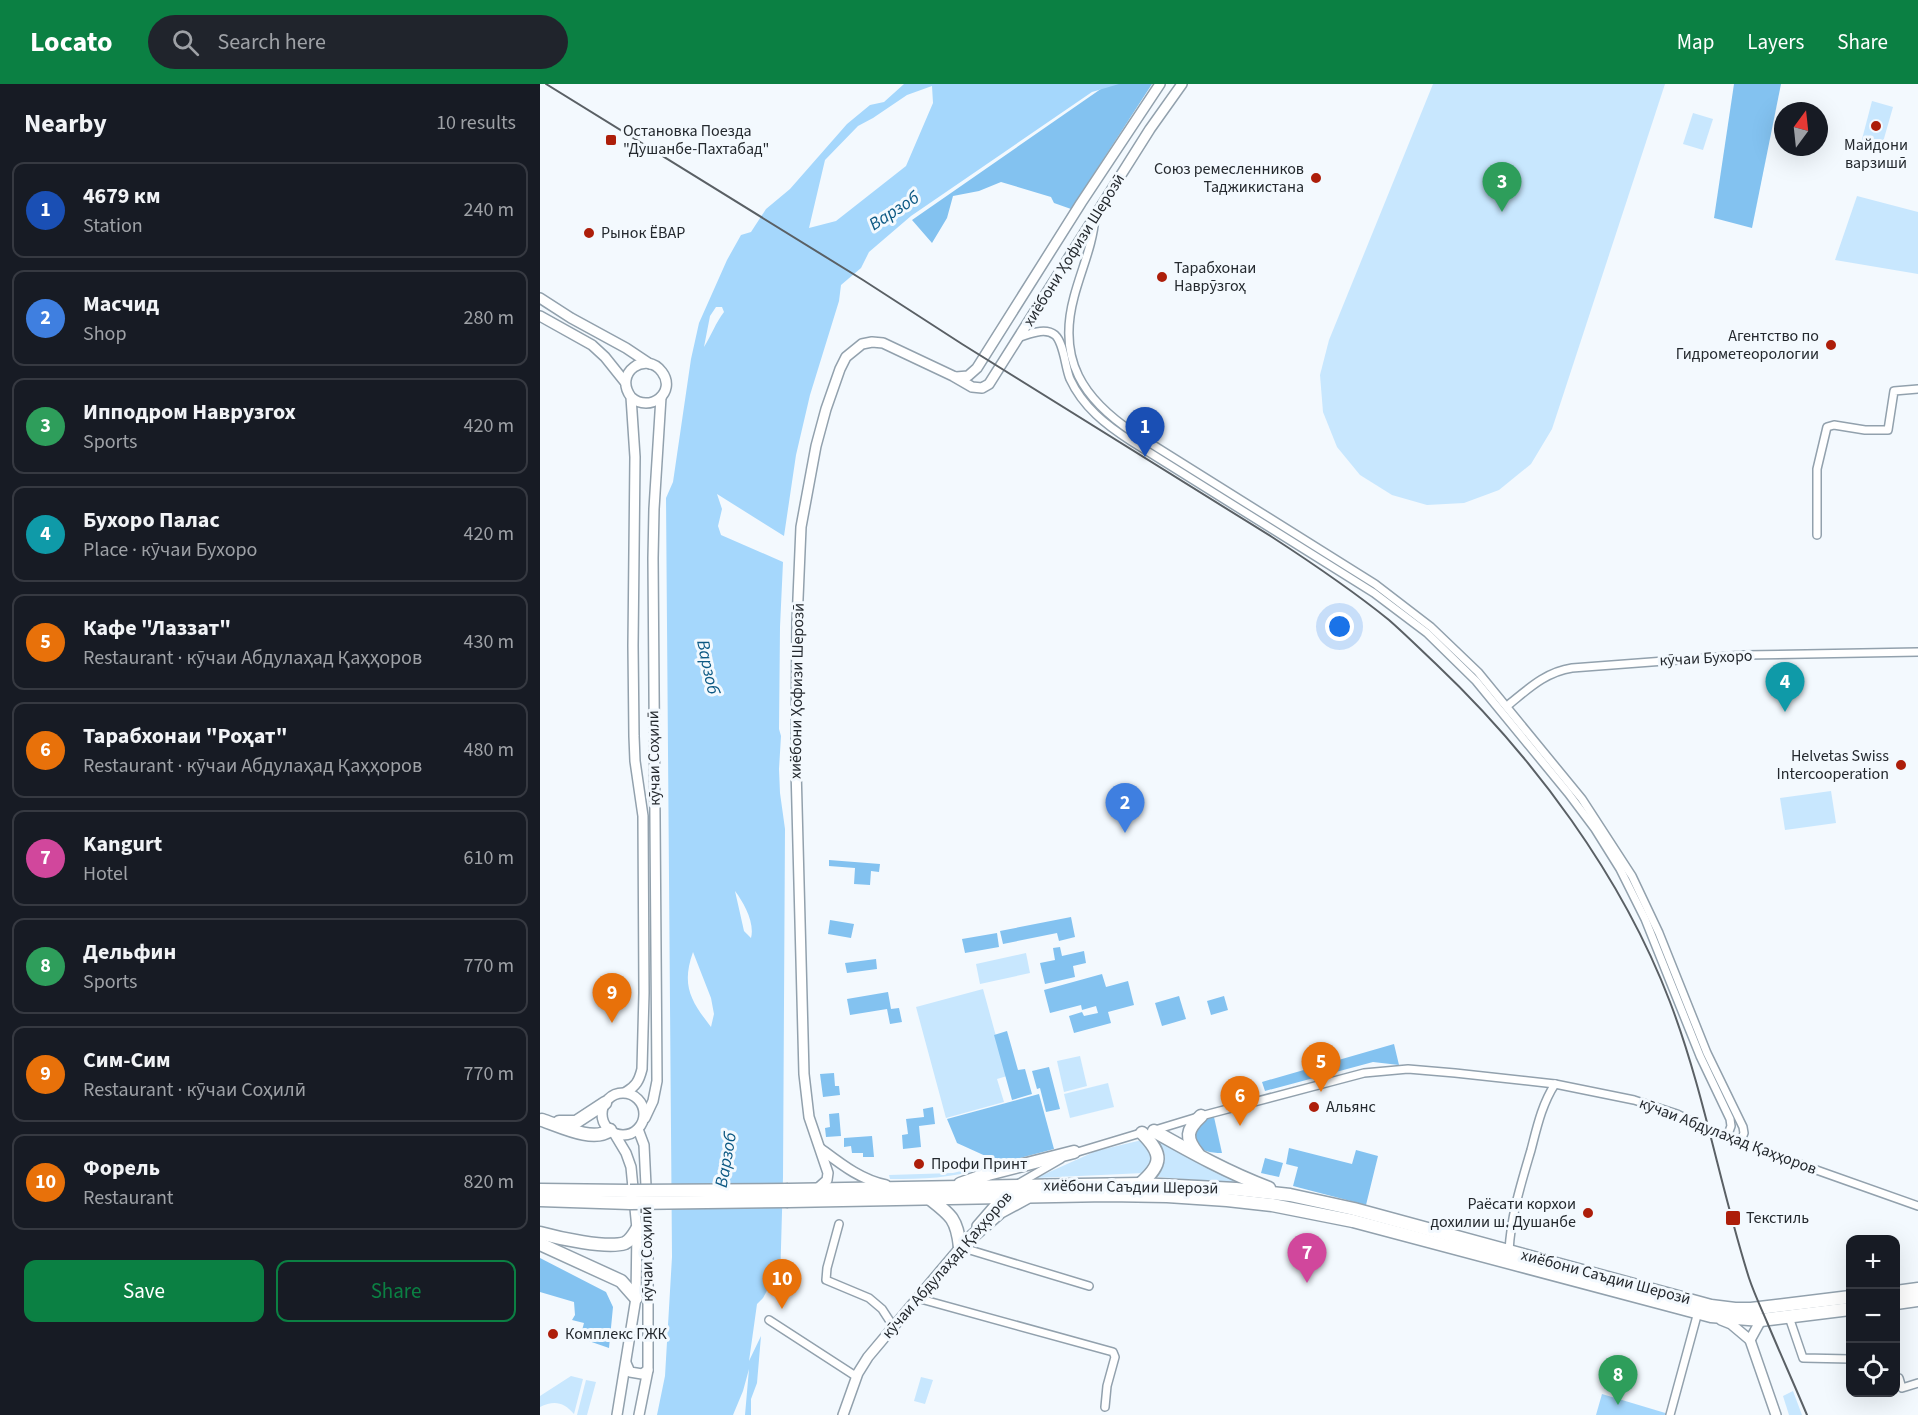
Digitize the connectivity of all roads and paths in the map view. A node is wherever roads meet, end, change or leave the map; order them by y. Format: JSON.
{"nodes":[{"id":1,"x":1160,"y":84,"type":"edge"},
{"id":2,"x":1182,"y":84,"type":"edge"},
{"id":3,"x":1081,"y":203,"type":"junction"},
{"id":4,"x":1096,"y":215,"type":"junction"},
{"id":5,"x":540,"y":298,"type":"edge"},
{"id":6,"x":540,"y":316,"type":"edge"},
{"id":7,"x":1020,"y":337,"type":"junction"},
{"id":8,"x":650,"y":364,"type":"junction"},
{"id":9,"x":953,"y":376,"type":"junction"},
{"id":10,"x":625,"y":382,"type":"junction"},
{"id":11,"x":1918,"y":389,"type":"edge"},
{"id":12,"x":661,"y":397,"type":"junction"},
{"id":13,"x":631,"y":398,"type":"junction"},
{"id":14,"x":1178,"y":466,"type":"junction"},
{"id":15,"x":1268,"y":521,"type":"junction"},
{"id":16,"x":1817,"y":535,"type":"dead end"},
{"id":17,"x":653,"y":558,"type":"junction"},
{"id":18,"x":634,"y":559,"type":"junction"},
{"id":19,"x":1918,"y":651,"type":"edge"},
{"id":20,"x":1507,"y":706,"type":"junction"},
{"id":21,"x":1554,"y":1084,"type":"junction"},
{"id":22,"x":626,"y":1092,"type":"junction"},
{"id":23,"x":605,"y":1102,"type":"junction"},
{"id":24,"x":1201,"y":1116,"type":"junction"},
{"id":25,"x":645,"y":1118,"type":"junction"},
{"id":26,"x":541,"y":1119,"type":"edge"},
{"id":27,"x":638,"y":1129,"type":"junction"},
{"id":28,"x":612,"y":1132,"type":"junction"},
{"id":29,"x":1148,"y":1132,"type":"junction"},
{"id":30,"x":1727,"y":1137,"type":"junction"},
{"id":31,"x":1740,"y":1143,"type":"junction"},
{"id":32,"x":821,"y":1149,"type":"junction"},
{"id":33,"x":1074,"y":1152,"type":"junction"},
{"id":34,"x":1198,"y":1155,"type":"junction"},
{"id":35,"x":1140,"y":1184,"type":"junction"},
{"id":36,"x":1014,"y":1186,"type":"junction"},
{"id":37,"x":951,"y":1187,"type":"junction"},
{"id":38,"x":817,"y":1190,"type":"junction"},
{"id":39,"x":897,"y":1194,"type":"junction"},
{"id":40,"x":1290,"y":1195,"type":"junction"},
{"id":41,"x":788,"y":1196,"type":"junction"},
{"id":42,"x":1029,"y":1196,"type":"junction"},
{"id":43,"x":1002,"y":1197,"type":"junction"},
{"id":44,"x":541,"y":1198,"type":"edge"},
{"id":45,"x":929,"y":1198,"type":"junction"},
{"id":46,"x":1918,"y":1206,"type":"edge"},
{"id":47,"x":839,"y":1224,"type":"dead end"},
{"id":48,"x":637,"y":1229,"type":"junction"},
{"id":49,"x":540,"y":1233,"type":"edge"},
{"id":50,"x":540,"y":1244,"type":"edge"},
{"id":51,"x":960,"y":1247,"type":"junction"},
{"id":52,"x":1509,"y":1251,"type":"junction"},
{"id":53,"x":1089,"y":1286,"type":"dead end"},
{"id":54,"x":1918,"y":1289,"type":"edge"},
{"id":55,"x":1900,"y":1291,"type":"edge"},
{"id":56,"x":636,"y":1298,"type":"junction"},
{"id":57,"x":917,"y":1298,"type":"junction"},
{"id":58,"x":1846,"y":1298,"type":"edge"},
{"id":59,"x":1918,"y":1300,"type":"edge"},
{"id":60,"x":1900,"y":1302,"type":"edge"},
{"id":61,"x":1846,"y":1310,"type":"edge"},
{"id":62,"x":1698,"y":1312,"type":"junction"},
{"id":63,"x":1711,"y":1316,"type":"junction"},
{"id":64,"x":1789,"y":1317,"type":"junction"},
{"id":65,"x":769,"y":1320,"type":"dead end"},
{"id":66,"x":1761,"y":1320,"type":"junction"},
{"id":67,"x":893,"y":1326,"type":"junction"},
{"id":68,"x":1750,"y":1340,"type":"junction"},
{"id":69,"x":1846,"y":1359,"type":"edge"},
{"id":70,"x":626,"y":1364,"type":"junction"},
{"id":71,"x":648,"y":1370,"type":"junction"},
{"id":72,"x":857,"y":1377,"type":"junction"},
{"id":73,"x":1900,"y":1381,"type":"edge"},
{"id":74,"x":1918,"y":1383,"type":"edge"},
{"id":75,"x":1105,"y":1407,"type":"dead end"},
{"id":76,"x":618,"y":1414,"type":"edge"},
{"id":77,"x":639,"y":1415,"type":"edge"},
{"id":78,"x":843,"y":1415,"type":"edge"},
{"id":79,"x":1671,"y":1415,"type":"edge"},
{"id":80,"x":1776,"y":1415,"type":"edge"}],
"edges":[{"from":1,"to":3,"type":"main road","name":"хиёбони Ҳофизи Шерозӣ"},
{"from":2,"to":4,"type":"main road","name":"хиёбони Ҳофизи Шерозӣ"},
{"from":3,"to":4,"type":"main road"},
{"from":3,"to":9,"type":"main road","name":"хиёбони Ҳофизи Шерозӣ"},
{"from":4,"to":7,"type":"main road","name":"хиёбони Ҳофизи Шерозӣ"},
{"from":4,"to":14,"type":"street"},
{"from":5,"to":8,"type":"main road","name":"кӯчаи Соҳилӣ"},
{"from":6,"to":10,"type":"main road","name":"кӯчаи Соҳилӣ"},
{"from":7,"to":9,"type":"main road","name":"хиёбони Ҳофизи Шерозӣ"},
{"from":7,"to":14,"type":"street"},
{"from":8,"to":10,"type":"main road"},
{"from":8,"to":12,"type":"main road","name":"кӯчаи Соҳилӣ"},
{"from":9,"to":32,"type":"main road","name":"хиёбони Ҳофизи Шерозӣ"},
{"from":10,"to":13,"type":"main road","name":"кӯчаи Соҳилӣ"},
{"from":11,"to":16,"type":"street"},
{"from":12,"to":13,"type":"main road"},
{"from":12,"to":17,"type":"main road","name":"кӯчаи Соҳилӣ"},
{"from":13,"to":18,"type":"main road","name":"кӯчаи Соҳилӣ"},
{"from":14,"to":15,"type":"street"},
{"from":15,"to":20,"type":"street"},
{"from":15,"to":30,"type":"street"},
{"from":17,"to":18,"type":"main road"},
{"from":17,"to":25,"type":"main road","name":"кӯчаи Соҳилӣ"},
{"from":18,"to":22,"type":"main road","name":"кӯчаи Соҳилӣ"},
{"from":19,"to":20,"type":"street","name":"кӯчаи Бухоро"},
{"from":20,"to":31,"type":"street"},
{"from":21,"to":24,"type":"street","name":"кӯчаи Абдулаҳад Қаҳҳоров"},
{"from":21,"to":30,"type":"street","name":"кӯчаи Абдулаҳад Қаҳҳоров"},
{"from":21,"to":52,"type":"street"},
{"from":22,"to":23,"type":"main road"},
{"from":22,"to":25,"type":"main road"},
{"from":23,"to":26,"type":"highway"},
{"from":23,"to":28,"type":"main road"},
{"from":24,"to":29,"type":"street","name":"кӯчаи Абдулаҳад Қаҳҳоров"},
{"from":24,"to":34,"type":"highway"},
{"from":25,"to":27,"type":"main road"},
{"from":26,"to":28,"type":"highway"},
{"from":27,"to":28,"type":"main road"},
{"from":27,"to":71,"type":"main road","name":"кӯчаи Соҳилӣ"},
{"from":28,"to":48,"type":"main road","name":"кӯчаи Соҳилӣ"},
{"from":29,"to":33,"type":"street","name":"кӯчаи Абдулаҳад Қаҳҳоров"},
{"from":29,"to":34,"type":"highway"},
{"from":29,"to":35,"type":"highway"},
{"from":30,"to":31,"type":"street","name":"кӯчаи Абдулаҳад Қаҳҳоров"},
{"from":31,"to":46,"type":"street","name":"кӯчаи Абдулаҳад Қаҳҳоров"},
{"from":32,"to":38,"type":"main road","name":"хиёбони Ҳофизи Шерозӣ"},
{"from":32,"to":39,"type":"main road"},
{"from":33,"to":36,"type":"street","name":"кӯчаи Абдулаҳад Қаҳҳоров"},
{"from":33,"to":37,"type":"highway"},
{"from":34,"to":40,"type":"highway"},
{"from":35,"to":36,"type":"highway","name":"хиёбони Саъдии Шерозӣ"},
{"from":35,"to":40,"type":"highway","name":"хиёбони Саъдии Шерозӣ"},
{"from":36,"to":37,"type":"highway","name":"хиёбони Саъдии Шерозӣ"},
{"from":36,"to":43,"type":"main road","name":"кӯчаи Абдулаҳад Қаҳҳоров"},
{"from":37,"to":39,"type":"highway","name":"хиёбони Саъдии Шерозӣ"},
{"from":38,"to":39,"type":"highway","name":"хиёбони Саъдии Шерозӣ"},
{"from":38,"to":41,"type":"highway","name":"хиёбони Саъдии Шерозӣ"},
{"from":39,"to":41,"type":"highway","name":"хиёбони Саъдии Шерозӣ"},
{"from":39,"to":45,"type":"highway","name":"хиёбони Саъдии Шерозӣ"},
{"from":40,"to":52,"type":"highway","name":"хиёбони Саъдии Шерозӣ"},
{"from":41,"to":44,"type":"highway","name":"хиёбони Саъдии Шерозӣ","bridge":true},
{"from":42,"to":43,"type":"highway","name":"хиёбони Саъдии Шерозӣ"},
{"from":42,"to":51,"type":"highway"},
{"from":42,"to":62,"type":"highway","name":"хиёбони Саъдии Шерозӣ"},
{"from":43,"to":45,"type":"highway","name":"хиёбони Саъдии Шерозӣ"},
{"from":43,"to":51,"type":"main road","name":"кӯчаи Абдулаҳад Қаҳҳоров"},
{"from":45,"to":51,"type":"highway"},
{"from":47,"to":67,"type":"street"},
{"from":48,"to":49,"type":"highway"},
{"from":48,"to":56,"type":"main road","name":"кӯчаи Соҳилӣ"},
{"from":50,"to":56,"type":"highway"},
{"from":51,"to":53,"type":"street"},
{"from":51,"to":57,"type":"main road","name":"кӯчаи Абдулаҳад Қаҳҳоров"},
{"from":52,"to":58,"type":"highway","name":"хиёбони Саъдии Шерозӣ"},
{"from":54,"to":55,"type":"highway"},
{"from":56,"to":70,"type":"main road","name":"кӯчаи Соҳилӣ"},
{"from":57,"to":67,"type":"main road","name":"кӯчаи Абдулаҳад Қаҳҳоров"},
{"from":57,"to":75,"type":"street"},
{"from":59,"to":60,"type":"highway"},
{"from":61,"to":64,"type":"highway","name":"хиёбони Саъдии Шерозӣ"},
{"from":62,"to":63,"type":"highway","name":"хиёбони Саъдии Шерозӣ"},
{"from":62,"to":79,"type":"street"},
{"from":63,"to":66,"type":"highway","name":"хиёбони Саъдии Шерозӣ"},
{"from":63,"to":68,"type":"main road"},
{"from":64,"to":66,"type":"highway","name":"хиёбони Саъдии Шерозӣ"},
{"from":64,"to":69,"type":"street"},
{"from":65,"to":72,"type":"street"},
{"from":66,"to":68,"type":"main road"},
{"from":67,"to":72,"type":"main road","name":"кӯчаи Абдулаҳад Қаҳҳоров"},
{"from":68,"to":80,"type":"main road"},
{"from":70,"to":71,"type":"main road"},
{"from":70,"to":76,"type":"main road","name":"кӯчаи Соҳилӣ"},
{"from":71,"to":77,"type":"main road","name":"кӯчаи Соҳилӣ"},
{"from":72,"to":78,"type":"main road","name":"кӯчаи Абдулаҳад Қаҳҳоров"},
{"from":73,"to":74,"type":"street"}]}
